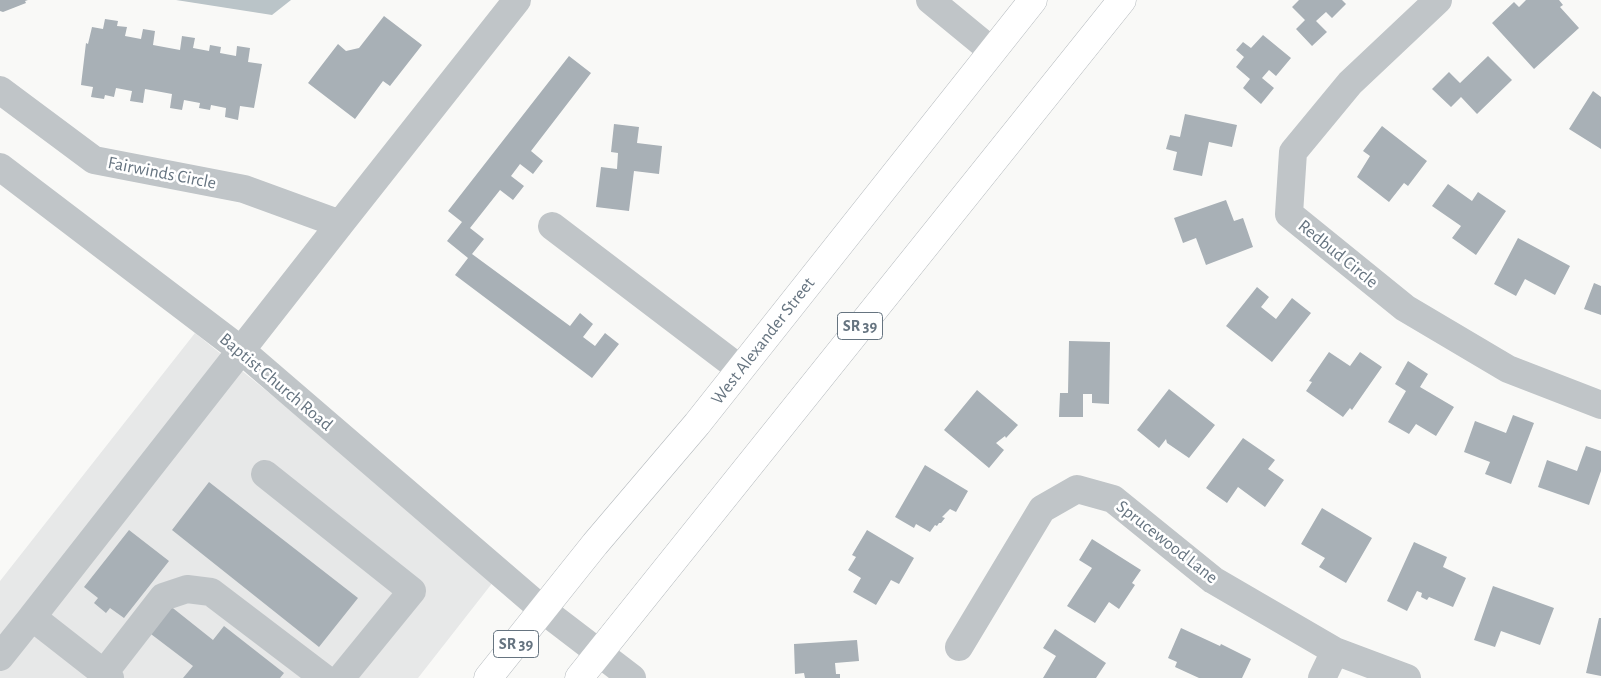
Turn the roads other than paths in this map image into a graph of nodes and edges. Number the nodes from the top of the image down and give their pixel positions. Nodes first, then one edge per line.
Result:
1 (517, 0) edge
2 (930, 0) edge
3 (1033, 0) edge
4 (1122, 0) edge
5 (1438, 0) edge
6 (992, 51) junction
7 (0, 90) edge
8 (0, 167) edge
9 (340, 224) junction
10 (552, 226) dead end
11 (242, 351) junction
12 (740, 369) junction
13 (1601, 405) edge
14 (265, 474) dead end
15 (543, 610) junction
16 (32, 617) junction
17 (959, 646) dead end
18 (1335, 651) junction
19 (599, 653) junction
20 (0, 657) edge
21 (0, 673) edge
22 (107, 676) edge
23 (7, 678) edge
24 (324, 678) edge
25 (341, 678) edge
26 (488, 678) edge
27 (579, 678) edge
28 (632, 678) edge
29 (1322, 678) edge
30 (1407, 678) edge

1 - 9 street
2 - 6 street
3 - 6 main road, West Alexander Street / SR 39
4 - 19 main road, SR 39
5 - 13 street, Redbud Circle
6 - 12 main road, West Alexander Street / SR 39
7 - 9 street, Fairwinds Circle
8 - 11 street, Baptist Church Road
9 - 11 street
10 - 12 street
11 - 15 street, Baptist Church Road
11 - 16 street
12 - 15 main road, West Alexander Street / SR 39
14 - 25 street
15 - 19 street, Baptist Church Road
15 - 26 main road, West Alexander Street / SR 39
16 - 20 street
16 - 22 street
17 - 18 street, Sprucewood Lane
18 - 29 street
18 - 30 street, Sprucewood Lane
19 - 27 main road, SR 39
19 - 28 street, Baptist Church Road
21 - 23 street
22 - 24 street

